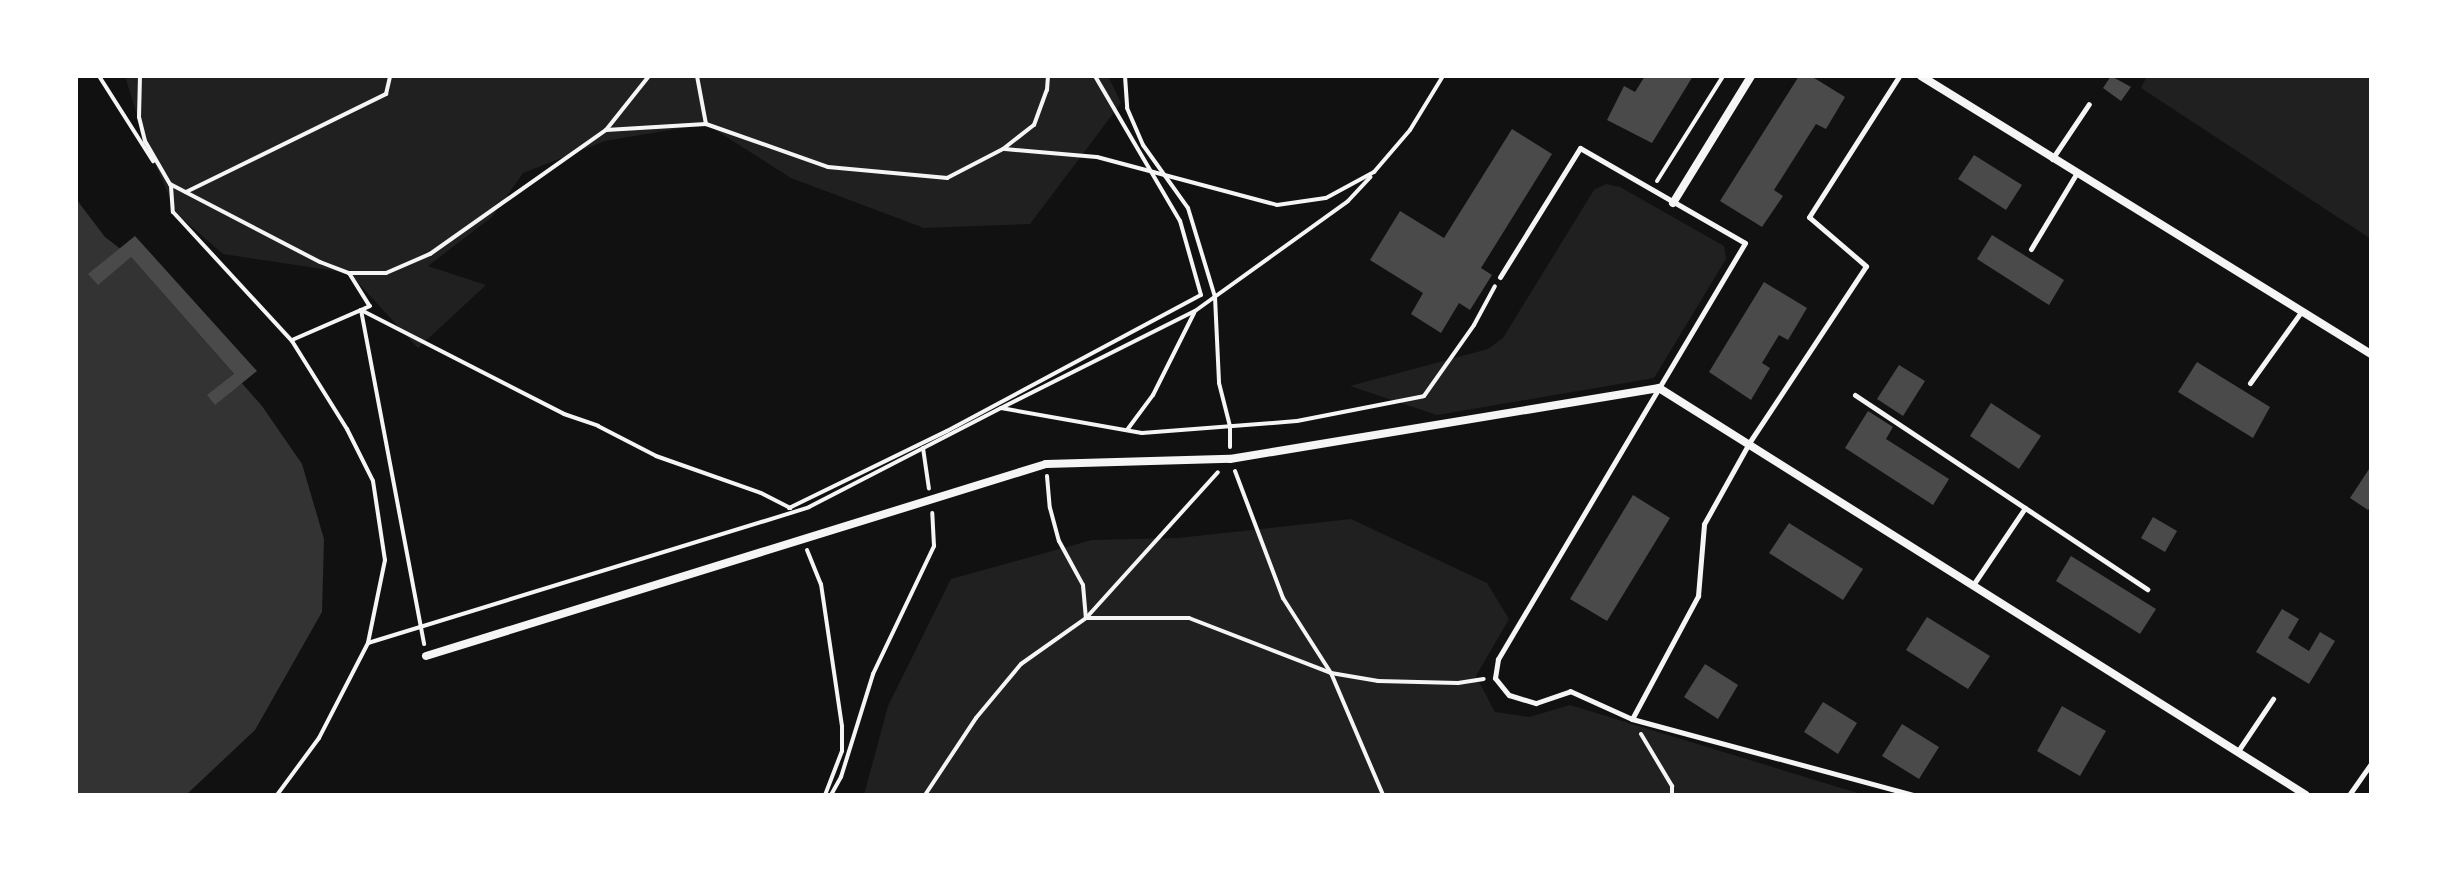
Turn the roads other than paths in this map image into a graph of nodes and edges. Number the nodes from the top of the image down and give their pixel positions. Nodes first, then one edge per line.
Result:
1 (1751, 76) edge
2 (1899, 76) edge
3 (1921, 76) edge
4 (2089, 104) dead end
5 (2052, 159) junction
6 (2076, 174) junction
7 (1673, 203) junction
8 (2031, 249) dead end
9 (1500, 277) dead end
10 (2301, 312) junction
11 (2371, 354) edge
12 (2250, 383) dead end
13 (1659, 388) junction
14 (1855, 395) dead end
15 (1749, 443) junction
16 (2025, 508) junction
17 (1973, 585) junction
18 (2147, 589) dead end
19 (426, 656) road end
20 (2273, 699) dead end
21 (1632, 719) junction
22 (2237, 752) junction
23 (2371, 764) edge
24 (1913, 795) edge
25 (2306, 795) edge
26 (2349, 795) edge

1 - 7 street
2 - 15 lane
3 - 5 street
4 - 5 lane
5 - 6 street
6 - 8 lane
6 - 10 street
7 - 9 lane
7 - 13 lane
10 - 11 street
10 - 12 lane
13 - 15 street
13 - 19 street
13 - 21 lane
14 - 16 lane
15 - 17 street
15 - 21 lane
16 - 17 lane
16 - 18 lane
17 - 22 street
20 - 22 lane
21 - 24 lane
22 - 25 street
23 - 26 lane

